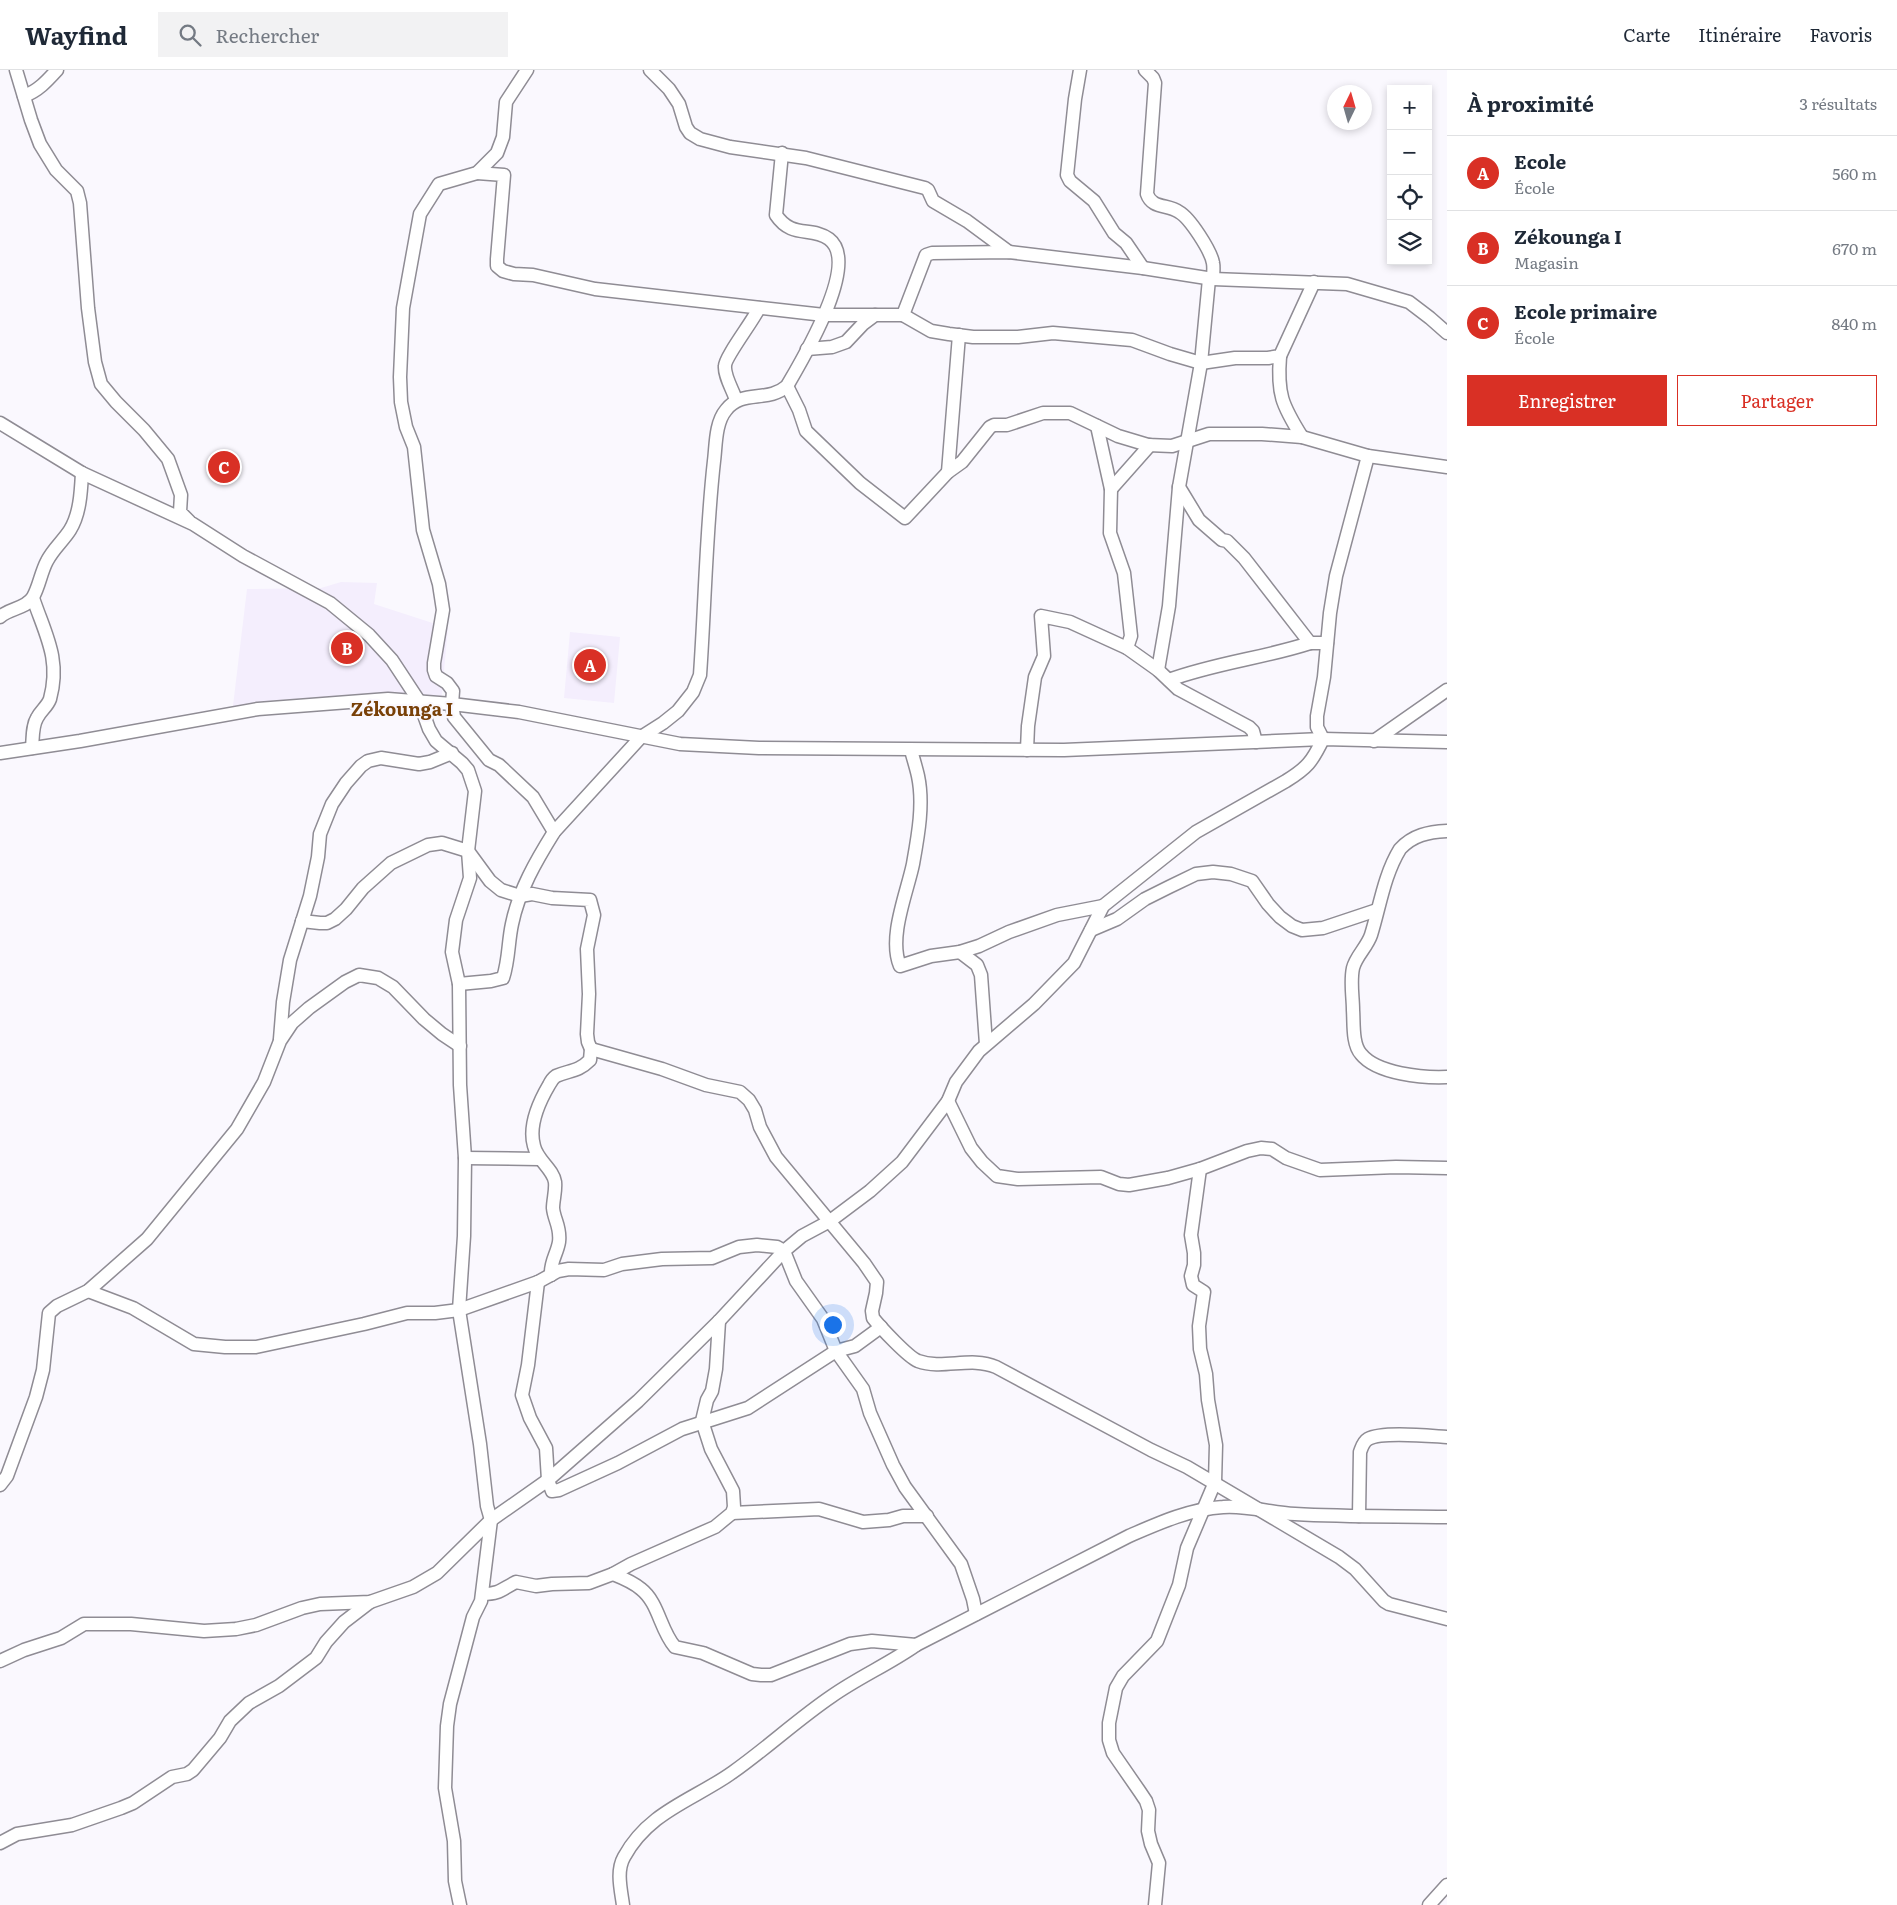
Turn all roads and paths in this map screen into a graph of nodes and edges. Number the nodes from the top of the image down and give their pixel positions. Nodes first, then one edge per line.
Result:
1 (16, 70) edge
2 (57, 70) edge
3 (526, 70) edge
4 (650, 70) edge
5 (1080, 70) edge
6 (1145, 70) edge
7 (24, 96) junction
8 (782, 154) junction
9 (477, 173) junction
10 (1009, 252) junction
11 (1143, 268) junction
12 (1211, 279) junction
13 (1314, 282) junction
14 (759, 308) junction
15 (824, 315) junction
16 (875, 315) junction
17 (903, 315) junction
18 (1447, 333) edge
19 (959, 336) junction
20 (808, 349) junction
21 (1280, 356) junction
22 (1201, 363) junction
23 (788, 386) junction
24 (736, 400) junction
25 (0, 423) edge
26 (1097, 426) junction
27 (1302, 437) junction
28 (1188, 440) junction
29 (1150, 445) junction
30 (1368, 456) junction
31 (1447, 467) edge
32 (948, 472) junction
33 (82, 473) junction
34 (1179, 487) junction
35 (1111, 488) junction
36 (193, 524) junction
37 (33, 598) junction
38 (3, 611) edge
39 (1310, 643) junction
40 (1328, 643) junction
41 (1127, 648) junction
42 (1158, 670) junction
43 (1169, 680) junction
44 (1447, 690) edge
45 (418, 701) junction
46 (452, 704) junction
47 (641, 737) junction
48 (1322, 739) junction
49 (1374, 741) junction
50 (1256, 742) junction
51 (1447, 742) edge
52 (32, 748) junction
53 (911, 750) junction
54 (1027, 750) junction
55 (0, 753) edge
56 (452, 753) junction
57 (489, 760) junction
58 (468, 770) junction
59 (1447, 831) edge
60 (554, 832) junction
61 (468, 851) junction
62 (520, 896) junction
63 (1103, 906) junction
64 (1376, 910) junction
65 (302, 921) junction
66 (1091, 930) junction
67 (960, 952) junction
68 (459, 984) junction
69 (280, 1041) junction
70 (986, 1044) junction
71 (460, 1046) junction
72 (591, 1048) junction
73 (1447, 1077) edge
74 (948, 1101) junction
75 (465, 1158) junction
76 (539, 1159) junction
77 (1447, 1168) edge
78 (1200, 1169) junction
79 (830, 1221) junction
80 (784, 1251) junction
81 (551, 1275) junction
82 (538, 1282) junction
83 (88, 1291) junction
84 (459, 1310) junction
85 (719, 1321) junction
86 (881, 1327) junction
87 (836, 1352) junction
88 (702, 1421) junction
89 (1447, 1437) edge
90 (548, 1480) junction
91 (1215, 1482) junction
92 (0, 1485) edge
93 (1259, 1509) junction
94 (1204, 1510) junction
95 (732, 1512) junction
96 (927, 1516) junction
97 (1359, 1516) junction
98 (1447, 1517) edge
99 (491, 1520) junction
100 (613, 1574) junction
101 (483, 1594) junction
102 (370, 1602) junction
103 (976, 1614) junction
104 (1447, 1619) edge
105 (916, 1645) junction
106 (0, 1661) edge
107 (0, 1843) edge
108 (1447, 1884) edge
109 (460, 1905) edge
110 (623, 1905) edge
111 (1155, 1905) edge
112 (1429, 1905) edge

1 - 7 street
2 - 7 street
3 - 9 street
4 - 8 street
5 - 11 street
6 - 12 street
7 - 36 street
8 - 10 street
8 - 15 street
9 - 14 street
9 - 46 street
10 - 11 street
10 - 17 street
11 - 12 street
12 - 13 street
12 - 22 street
13 - 18 street
13 - 21 street
14 - 15 street
14 - 24 street
15 - 16 street
15 - 20 street
16 - 17 street
16 - 20 street
17 - 19 street
19 - 22 street
19 - 32 street
20 - 23 street
21 - 22 street
21 - 27 street
22 - 28 street
23 - 24 street
23 - 32 street
24 - 47 street
25 - 33 street
26 - 29 street
26 - 32 street
26 - 35 street
27 - 28 street
27 - 30 street
28 - 29 street
28 - 34 street
29 - 35 street
30 - 31 street
30 - 40 street
33 - 36 street
33 - 37 street
34 - 39 street
34 - 42 street
35 - 41 street
36 - 45 street
37 - 38 street
37 - 52 street
39 - 40 street
39 - 43 street
40 - 48 street
41 - 42 street
41 - 54 street
42 - 43 street
43 - 50 street
44 - 49 street
45 - 46 street
45 - 52 street
45 - 56 street
46 - 47 street
46 - 57 street
47 - 53 street
47 - 60 street
48 - 49 street
48 - 50 street
48 - 63 street
49 - 51 street
50 - 54 street
52 - 55 street
53 - 54 street
53 - 67 street
56 - 58 street
56 - 65 street
57 - 58 street
57 - 60 street
58 - 61 street
59 - 64 street
60 - 62 street
61 - 62 street
61 - 65 street
61 - 68 street
62 - 68 street
62 - 72 street
63 - 66 street
63 - 67 street
64 - 66 street
64 - 73 street
65 - 69 street
66 - 70 street
67 - 70 street
68 - 71 street
69 - 71 street
69 - 83 street
70 - 74 street
71 - 75 street
72 - 76 street
72 - 79 street
74 - 78 street
74 - 79 street
75 - 76 street
75 - 84 street
76 - 81 street
77 - 78 street
78 - 91 street
79 - 80 street
79 - 86 street
80 - 81 street
80 - 85 street
80 - 87 street
81 - 82 street
82 - 84 street
82 - 90 street
83 - 84 street
83 - 92 street
84 - 99 street
85 - 88 street
85 - 90 street
86 - 87 street
86 - 91 street
87 - 88 street
87 - 96 street
88 - 90 street
88 - 95 street
89 - 97 street
90 - 99 street
91 - 93 street
91 - 94 street
93 - 94 street
93 - 97 street
93 - 104 street
94 - 103 street
94 - 111 street
95 - 96 street
95 - 100 street
96 - 103 street
97 - 98 street
99 - 101 street
99 - 102 street
100 - 101 street
100 - 105 street
101 - 109 street
102 - 106 street
102 - 107 street
103 - 105 street
105 - 110 street
108 - 112 street

